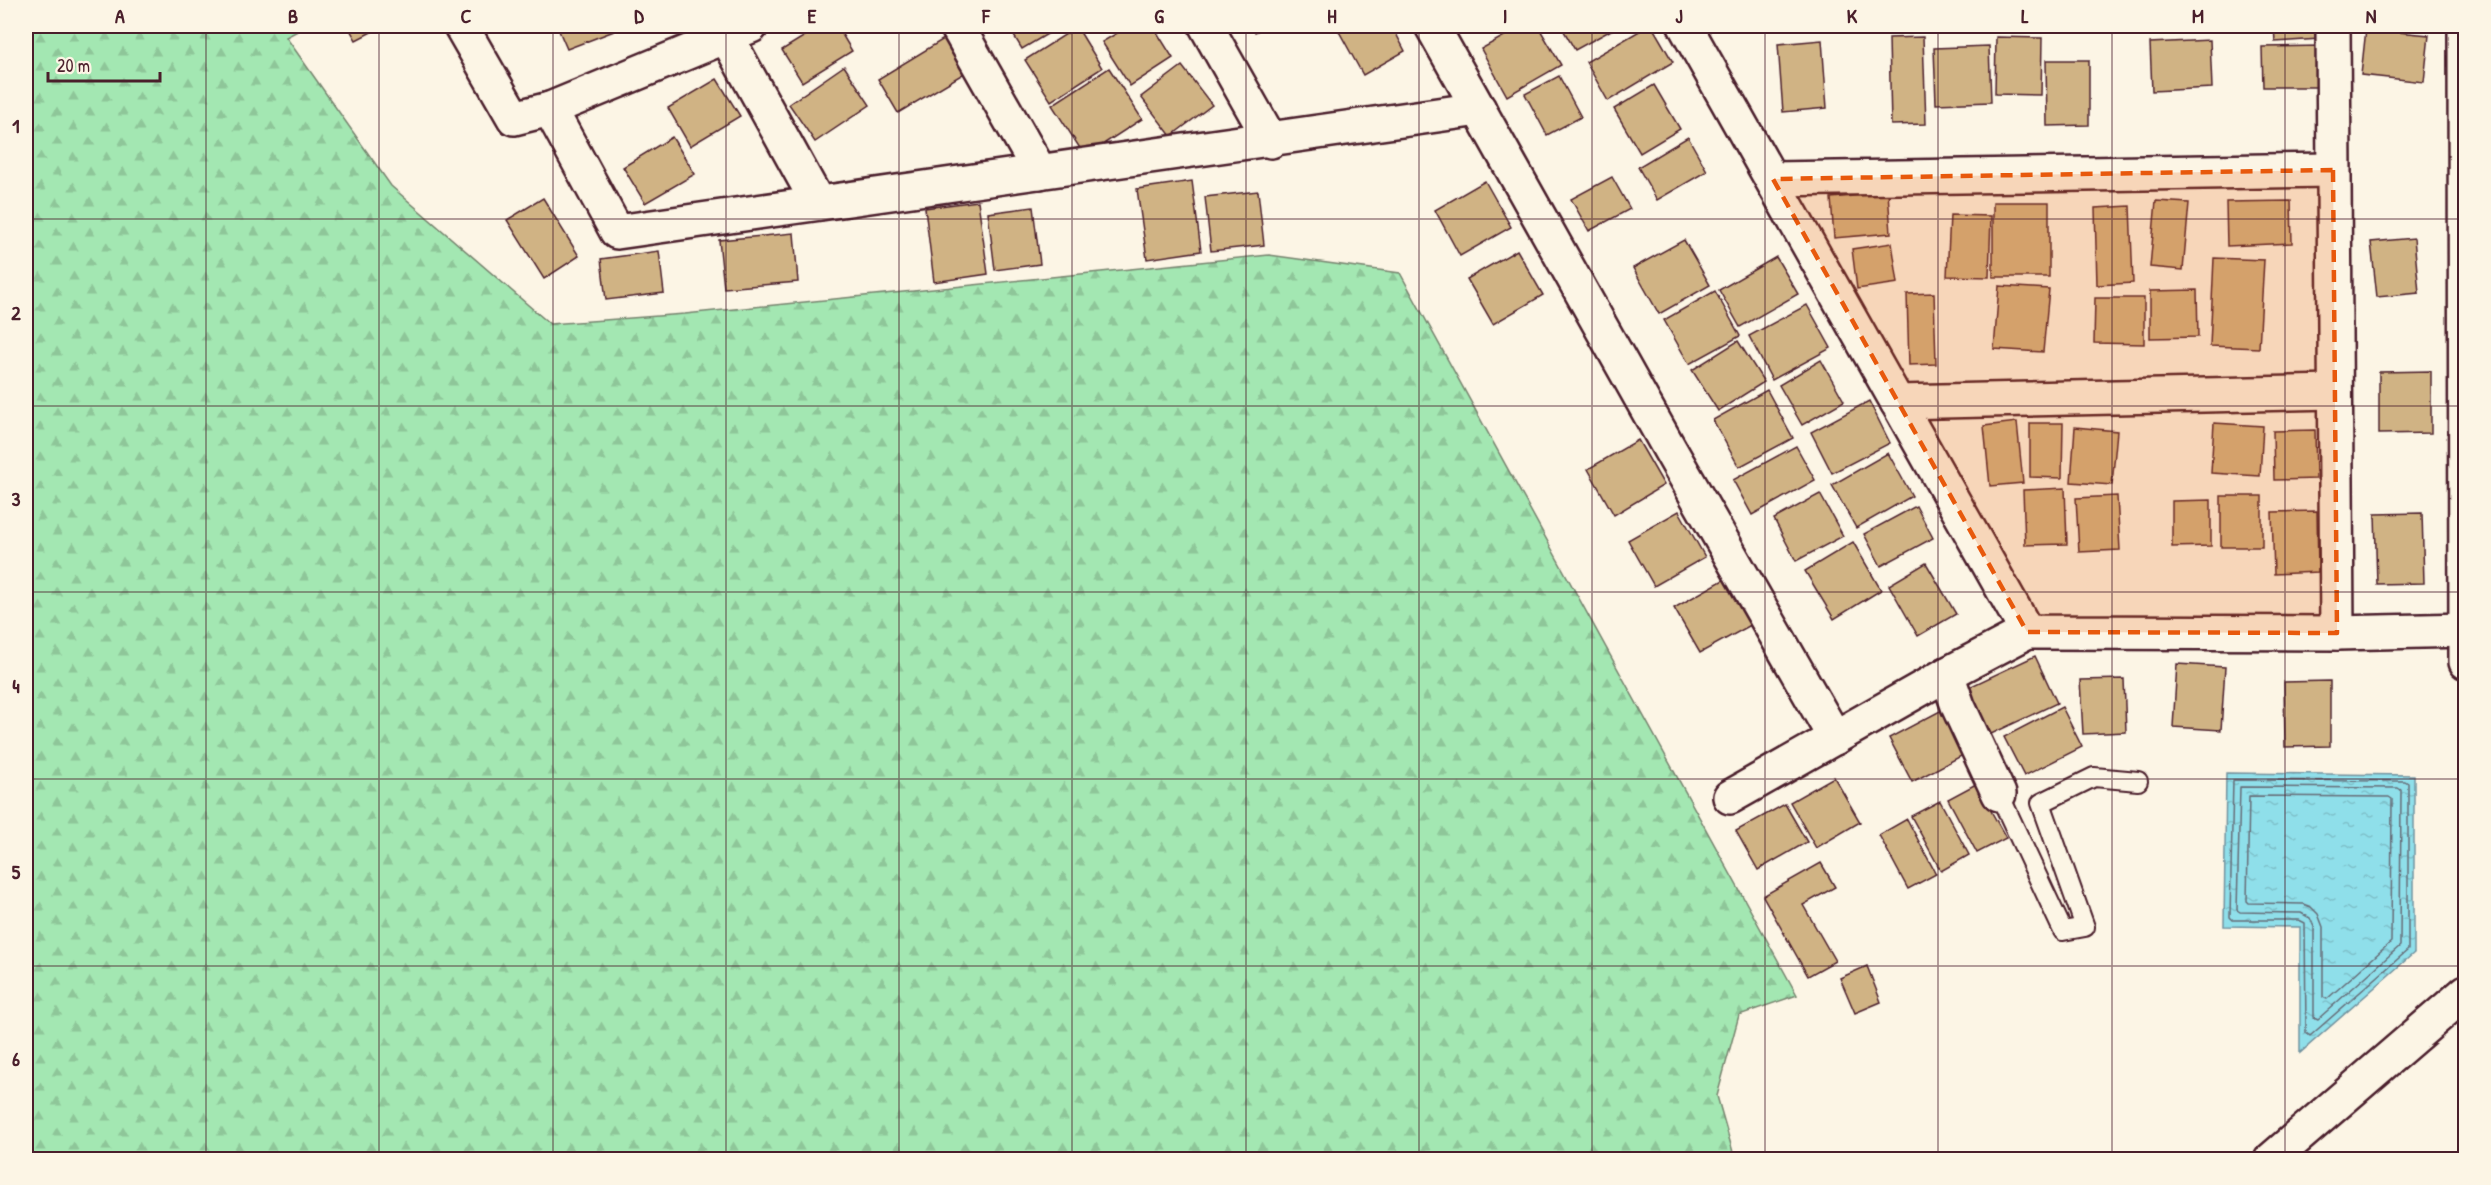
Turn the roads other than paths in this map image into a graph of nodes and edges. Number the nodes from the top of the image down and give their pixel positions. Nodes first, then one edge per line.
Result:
1 (461, 26) edge
2 (957, 26) edge
3 (1206, 26) edge
4 (1432, 26) edge
5 (1685, 26) edge
6 (2333, 26) edge
7 (2465, 26) edge
8 (738, 31) edge
9 (550, 109) junction
10 (1479, 109) junction
11 (1271, 141) junction
12 (2333, 170) junction
13 (1040, 172) junction
14 (1773, 179) junction
15 (818, 203) junction
16 (2335, 392) junction
17 (1897, 402) junction
18 (2465, 630) edge
19 (2027, 632) junction
20 (2337, 633) junction
21 (2466, 662) edge
22 (1947, 674) junction
23 (1835, 738) junction
24 (2138, 781) dead end
25 (1999, 794) joint
26 (1730, 797) dead end
27 (2466, 992) edge
28 (2271, 1160) edge

1 - 9 street
2 - 13 street
3 - 11 street
4 - 10 street
5 - 14 street
6 - 12 street
7 - 18 street
8 - 9 street
8 - 15 street
9 - 15 street
10 - 11 street
10 - 23 street
11 - 13 street
12 - 14 street
12 - 16 street
13 - 15 street
14 - 17 street
16 - 17 street
16 - 20 street
17 - 19 street
18 - 20 street
18 - 21 street
19 - 20 street
19 - 22 street
22 - 23 street
22 - 25 street
23 - 26 street
24 - 25 lane
27 - 28 street

